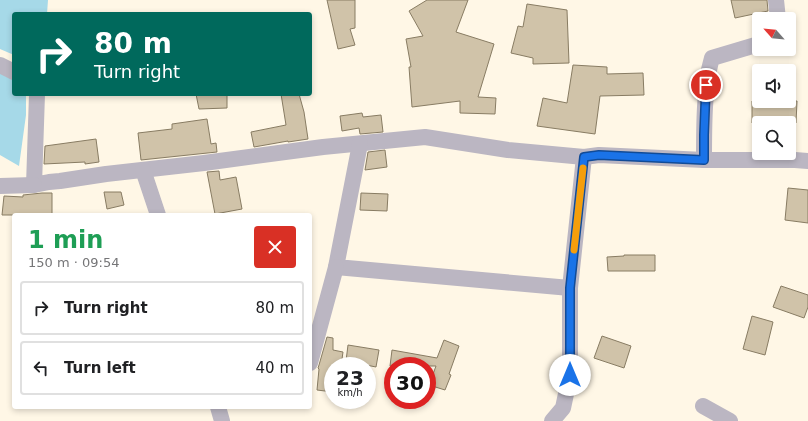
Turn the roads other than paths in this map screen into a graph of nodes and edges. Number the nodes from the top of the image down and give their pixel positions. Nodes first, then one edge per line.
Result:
1 (776, 0) edge
2 (777, 12) edge
3 (752, 46) edge
4 (0, 65) edge
5 (12, 71) edge
6 (37, 96) edge
7 (360, 144) junction
8 (584, 157) junction
9 (704, 160) junction
10 (808, 161) edge
11 (143, 170) junction
12 (34, 185) junction
13 (0, 186) edge
14 (157, 213) edge
15 (336, 267) junction
16 (570, 288) junction
17 (312, 356) edge
18 (703, 406) dead end
19 (219, 409) edge
20 (222, 421) edge
21 (552, 421) edge
22 (730, 421) edge

1 - 2 street
3 - 9 street
4 - 5 street
6 - 12 street
7 - 8 street
7 - 11 street
7 - 15 street
8 - 9 street
8 - 16 street
9 - 10 street
11 - 12 street
11 - 14 street
12 - 13 street
15 - 16 street
15 - 17 street
16 - 21 street
18 - 22 street
19 - 20 street

